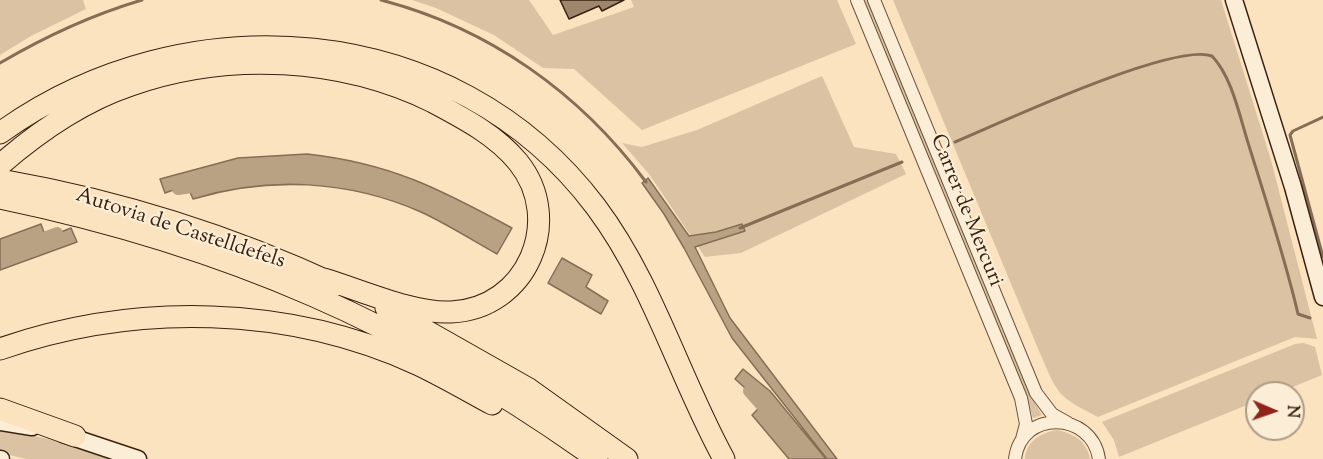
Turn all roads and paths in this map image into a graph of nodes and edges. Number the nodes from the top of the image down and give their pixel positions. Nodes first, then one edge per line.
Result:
1 (857, 0) edge
2 (874, 0) edge
3 (1234, 0) edge
4 (0, 133) edge
5 (2, 182) edge
6 (324, 279) junction
7 (1323, 297) edge
8 (0, 349) edge
9 (0, 409) edge
10 (0, 422) edge
11 (1068, 423) junction
12 (75, 436) junction
13 (1022, 439) junction
14 (1014, 458) edge
15 (138, 459) edge
16 (578, 459) edge
17 (597, 459) edge
18 (627, 459) edge
19 (724, 459) edge
20 (1099, 459) edge

1 - 13 street, Carrer de Mercuri
2 - 11 street, Carrer de Mercuri
3 - 7 main road
4 - 19 highway
5 - 6 highway, Autovia de Castelldefels
5 - 6 highway
5 - 17 highway, Autovia de Castelldefels
6 - 18 highway, Autovia de Castelldefels
8 - 16 highway
9 - 12 highway
10 - 12 main road
11 - 13 street
11 - 20 street, Carrer de Mercuri
12 - 15 main road
13 - 14 street

